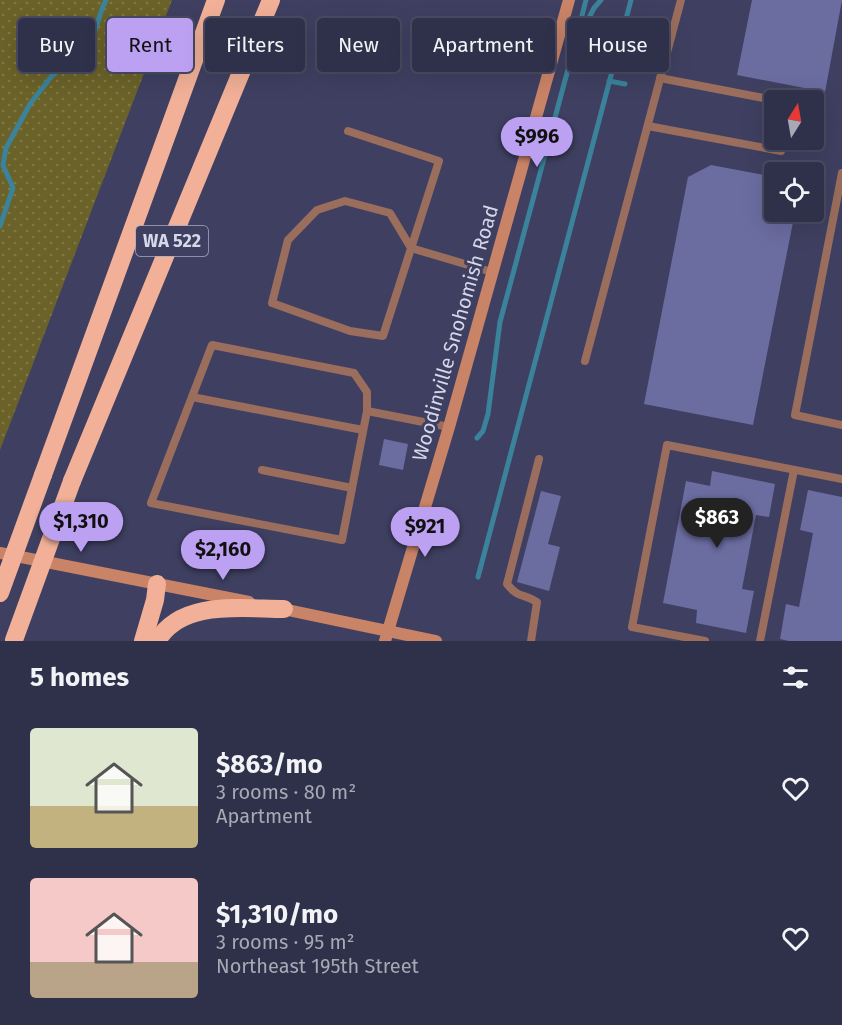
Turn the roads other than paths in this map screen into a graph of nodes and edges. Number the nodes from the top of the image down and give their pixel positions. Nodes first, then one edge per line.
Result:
1 (216, 0) edge
2 (271, 0) edge
3 (569, 0) edge
4 (681, 0) edge
5 (555, 50) edge
6 (549, 72) edge
7 (660, 78) junction
8 (764, 98) edge
9 (648, 126) junction
10 (348, 131) dead end
11 (764, 148) edge
12 (842, 174) edge
13 (411, 248) junction
14 (492, 272) junction
15 (585, 362) dead end
16 (192, 397) junction
17 (367, 411) junction
18 (842, 425) edge
19 (448, 427) junction
20 (363, 430) junction
21 (539, 459) dead end
22 (262, 470) dead end
23 (794, 470) junction
24 (842, 479) edge
25 (352, 488) junction
26 (0, 553) edge
27 (157, 584) junction
28 (0, 592) edge
29 (284, 609) junction
30 (387, 636) edge
31 (13, 640) edge
32 (144, 641) edge
33 (157, 641) edge
34 (436, 641) edge
35 (531, 641) edge
36 (705, 641) edge
37 (760, 641) edge

1 - 28 highway, WA 522, bridge
2 - 31 highway, WA 522, bridge
3 - 5 main road, Woodinville Snohomish Road
4 - 7 lane
6 - 14 main road, Woodinville Snohomish Road
7 - 8 lane
7 - 9 lane
9 - 11 lane
9 - 15 lane
10 - 13 lane
12 - 18 lane
13 - 13 lane
13 - 14 lane
14 - 19 main road, Woodinville Snohomish Road
16 - 17 lane
16 - 20 lane
16 - 25 lane
17 - 19 lane
17 - 20 lane
19 - 30 main road, Woodinville Snohomish Road
20 - 25 lane
21 - 35 lane
22 - 25 lane
23 - 24 lane
23 - 36 lane
23 - 37 lane
26 - 27 main road
27 - 29 main road
27 - 32 highway
29 - 30 main road
29 - 33 highway
30 - 34 main road

